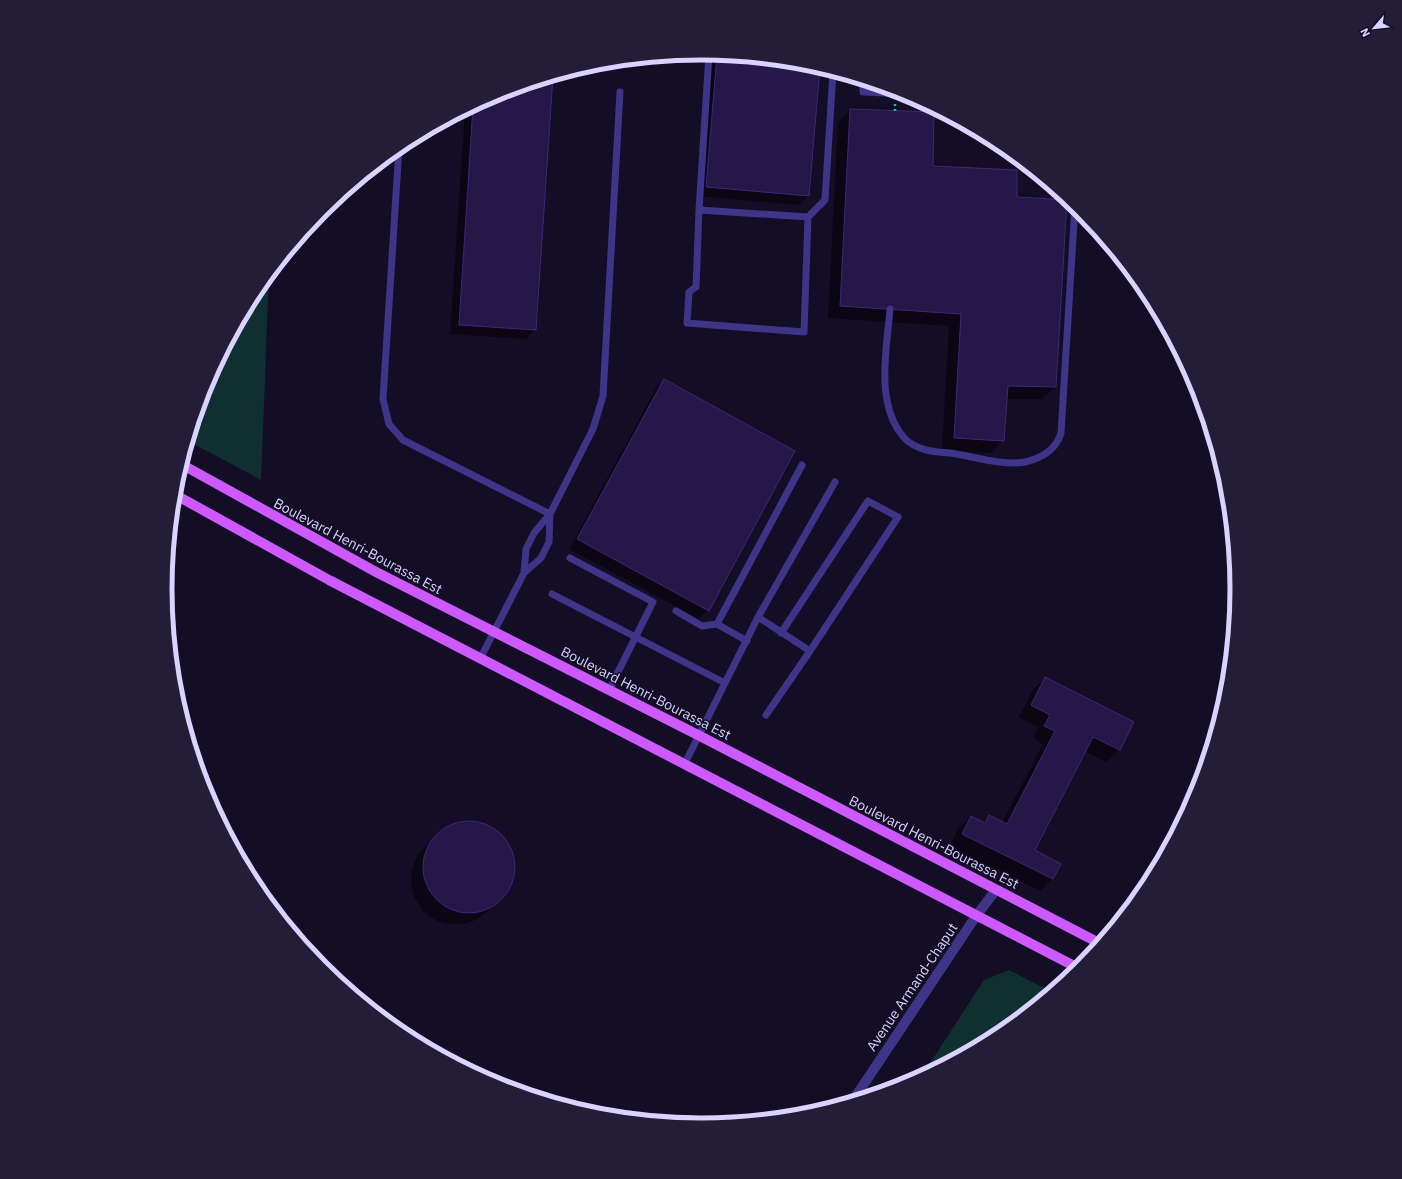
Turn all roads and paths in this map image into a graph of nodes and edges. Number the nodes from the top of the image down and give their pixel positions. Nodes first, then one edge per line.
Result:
1 (709, 60) edge
2 (833, 77) edge
3 (863, 86) edge
4 (620, 92) dead end
5 (885, 93) edge
6 (895, 100) dead end
7 (895, 111) dead end
8 (398, 155) edge
9 (699, 210) junction
10 (1074, 214) edge
11 (808, 217) junction
12 (890, 309) dead end
13 (802, 465) dead end
14 (186, 467) edge
15 (834, 482) dead end
16 (180, 497) edge
17 (550, 514) junction
18 (570, 558) dead end
19 (524, 573) junction
20 (552, 594) dead end
21 (676, 611) dead end
22 (758, 617) junction
23 (717, 624) junction
24 (494, 632) junction
25 (781, 633) junction
26 (635, 637) junction
27 (747, 641) junction
28 (810, 651) junction
29 (480, 659) junction
30 (725, 683) junction
31 (609, 690) junction
32 (766, 715) dead end
33 (698, 735) junction
34 (684, 765) junction
35 (996, 890) junction
36 (976, 916) junction
37 (1096, 942) edge
38 (1073, 966) edge
39 (856, 1095) edge

1 - 9 lane
2 - 11 lane
3 - 5 lane
4 - 17 lane
6 - 7 path
8 - 17 lane
9 - 11 lane
9 - 11 lane
10 - 12 lane
13 - 23 lane
14 - 24 main road, Boulevard Henri-Bourassa Est
15 - 22 lane
16 - 29 main road
17 - 19 lane
17 - 19 lane
18 - 26 lane
19 - 24 lane
20 - 26 lane
21 - 23 lane
22 - 25 lane
22 - 27 lane
23 - 27 lane
24 - 29 lane
24 - 31 main road, Boulevard Henri-Bourassa Est
25 - 28 lane
25 - 28 lane
26 - 30 lane
26 - 31 lane
27 - 30 lane
28 - 32 lane
29 - 34 main road
30 - 33 lane
31 - 33 main road, Boulevard Henri-Bourassa Est
33 - 34 lane
33 - 35 main road, Boulevard Henri-Bourassa Est
34 - 36 main road
35 - 36 street, Avenue Armand-Chaput
35 - 37 main road, Boulevard Henri-Bourassa Est
36 - 38 main road
36 - 39 street, Avenue Armand-Chaput

